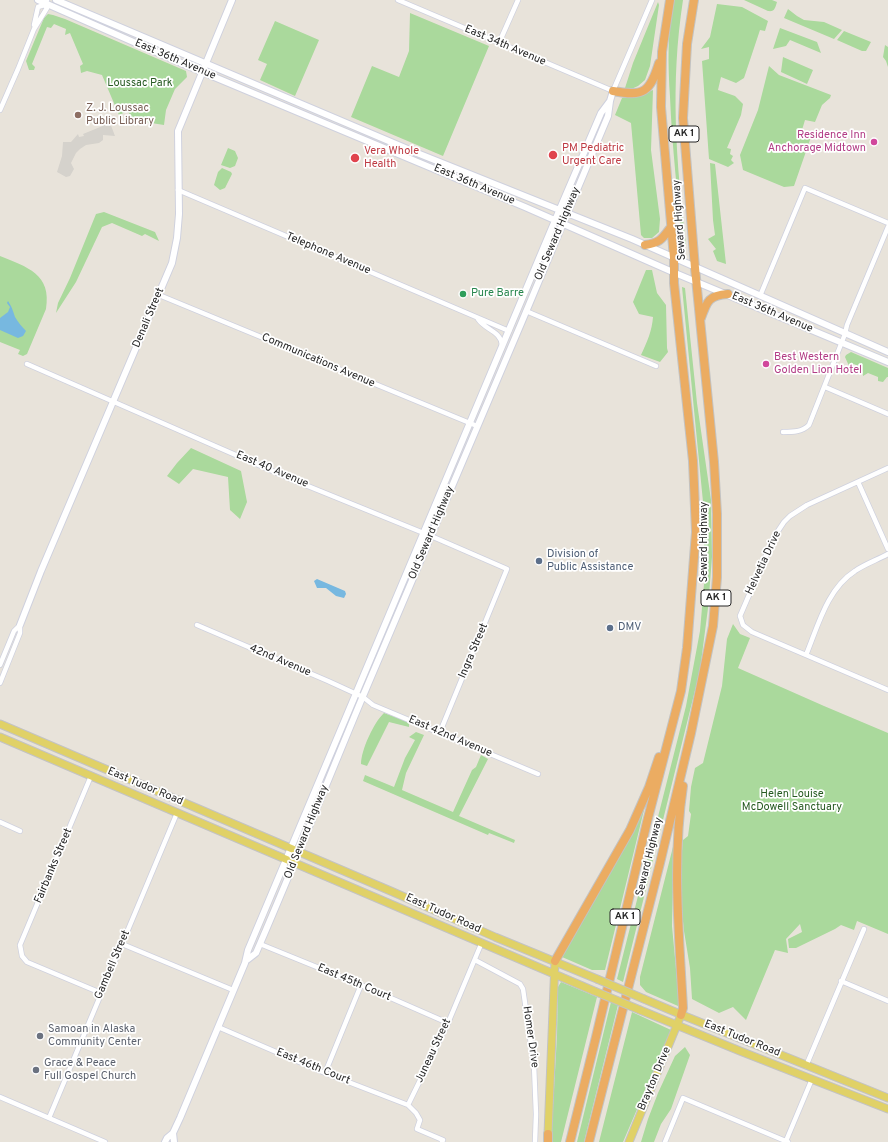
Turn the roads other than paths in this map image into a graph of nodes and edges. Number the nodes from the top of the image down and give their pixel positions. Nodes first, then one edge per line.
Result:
1 (38, 0) edge
2 (56, 0) edge
3 (232, 0) edge
4 (398, 0) edge
5 (518, 0) edge
6 (652, 0) edge
7 (670, 0) edge
8 (694, 0) edge
9 (45, 3) edge
10 (498, 43) junction
11 (662, 52) junction
12 (204, 63) junction
13 (201, 71) junction
14 (613, 91) junction
15 (610, 101) junction
16 (0, 110) edge
17 (385, 148) junction
18 (435, 160) junction
19 (178, 190) junction
20 (559, 211) junction
21 (567, 214) junction
22 (555, 220) junction
23 (888, 222) edge
24 (563, 223) junction
25 (671, 227) junction
26 (888, 227) edge
27 (645, 246) junction
28 (674, 258) junction
29 (695, 268) junction
30 (675, 273) junction
31 (696, 281) junction
32 (728, 294) junction
33 (159, 295) junction
34 (760, 296) junction
35 (526, 311) junction
36 (477, 318) junction
37 (700, 320) junction
38 (509, 331) junction
39 (845, 334) junction
40 (842, 342) junction
41 (503, 347) junction
42 (888, 352) edge
43 (888, 362) edge
44 (28, 364) dead end
45 (656, 366) dead end
46 (501, 369) junction
47 (825, 387) junction
48 (113, 402) junction
49 (888, 414) edge
50 (470, 424) junction
51 (477, 426) junction
52 (783, 432) dead end
53 (888, 468) edge
54 (858, 482) junction
55 (424, 533) junction
56 (431, 536) junction
57 (888, 550) edge
58 (888, 554) edge
59 (508, 569) joint
60 (20, 625) junction
61 (197, 625) dead end
62 (806, 655) junction
63 (0, 665) edge
64 (0, 683) edge
65 (888, 690) edge
66 (681, 691) junction
67 (355, 694) junction
68 (363, 697) junction
69 (0, 724) edge
70 (440, 732) junction
71 (691, 733) junction
72 (0, 737) edge
73 (538, 774) dead end
74 (91, 776) junction
75 (177, 813) junction
76 (0, 822) edge
77 (20, 830) dead end
78 (290, 848) junction
79 (299, 852) junction
80 (286, 858) junction
81 (295, 862) junction
82 (864, 929) dead end
83 (482, 942) junction
84 (122, 944) junction
85 (260, 944) junction
86 (247, 960) junction
87 (475, 960) junction
88 (554, 961) junction
89 (554, 974) junction
90 (841, 981) junction
91 (361, 986) junction
92 (233, 990) junction
93 (101, 993) junction
94 (888, 1001) edge
95 (682, 1015) junction
96 (448, 1024) junction
97 (677, 1026) junction
98 (218, 1027) junction
99 (806, 1066) junction
100 (325, 1073) junction
101 (812, 1079) junction
102 (0, 1097) edge
103 (888, 1098) edge
104 (408, 1105) junction
105 (888, 1109) edge
106 (49, 1118) junction
107 (173, 1133) junction
108 (548, 1139) edge
109 (444, 1141) edge
110 (105, 1142) edge
111 (165, 1142) edge
112 (174, 1142) edge
113 (535, 1142) edge
114 (570, 1142) edge
115 (589, 1142) edge
116 (629, 1142) edge
117 (665, 1142) edge
118 (787, 1142) edge

1 - 9 main road, East 36th Avenue
2 - 12 main road, East 36th Avenue
3 - 12 main road, Denali Street
4 - 10 street, East 34th Avenue
5 - 10 street
6 - 14 street, Old Seward Highway
7 - 11 highway, Seward Highway / AK 1
8 - 29 highway, Seward Highway / AK 1
9 - 13 main road, East 36th Avenue
9 - 16 street
10 - 14 street, East 34th Avenue
11 - 14 highway
11 - 25 highway, Seward Highway / AK 1
12 - 13 main road, Denali Street
12 - 18 main road, East 36th Avenue
13 - 17 main road, East 36th Avenue
13 - 19 main road, Denali Street
14 - 15 main road, Old Seward Highway
15 - 20 main road, Old Seward Highway
15 - 21 main road, Old Seward Highway
17 - 18 main road
17 - 22 main road, East 36th Avenue
18 - 20 main road, East 36th Avenue
19 - 33 main road, Denali Street
19 - 36 street, Telephone Avenue
20 - 21 main road, East 36th Avenue
20 - 22 main road, Old Seward Highway
21 - 24 main road, Old Seward Highway
21 - 27 main road, East 36th Avenue
22 - 24 main road, East 36th Avenue
22 - 38 main road, Old Seward Highway
23 - 34 street
24 - 30 main road, East 36th Avenue
24 - 35 main road, Old Seward Highway
25 - 27 highway
25 - 28 highway, Seward Highway / AK 1
26 - 39 street
27 - 28 main road, East 36th Avenue
28 - 29 main road, East 36th Avenue
28 - 30 highway, Seward Highway / AK 1
29 - 31 highway, Seward Highway / AK 1
29 - 34 main road, East 36th Avenue
30 - 31 main road, East 36th Avenue
30 - 66 highway, Seward Highway / AK 1
31 - 32 main road, East 36th Avenue
31 - 37 highway, Seward Highway / AK 1
32 - 37 highway
32 - 40 main road, East 36th Avenue
33 - 48 main road, Denali Street
33 - 50 street, Communications Avenue
34 - 39 main road, East 36th Avenue
35 - 45 street
35 - 46 main road, Old Seward Highway
36 - 38 street, Telephone Avenue
36 - 41 street, Telephone Avenue
37 - 71 highway, Seward Highway / AK 1
38 - 41 main road, Old Seward Highway
38 - 46 main road
39 - 40 street
39 - 42 main road, East 36th Avenue
40 - 43 main road, East 36th Avenue
40 - 47 street
41 - 50 main road, Old Seward Highway
44 - 48 street, East 40 Avenue
46 - 51 main road, Old Seward Highway
47 - 49 street
47 - 52 street
48 - 55 street, East 40 Avenue
48 - 60 main road, Denali Street
50 - 51 street, Communications Avenue
50 - 55 main road, Old Seward Highway
51 - 56 main road, Old Seward Highway
53 - 54 street, Helvetia Drive
54 - 57 street
54 - 62 street, Helvetia Drive
55 - 56 street, East 40 Avenue
55 - 67 main road, Old Seward Highway
56 - 59 street, East 40 Avenue
56 - 68 main road, Old Seward Highway
58 - 62 street
59 - 70 street, Ingra Street
60 - 63 street, Denali Street
60 - 64 street, Denali Street
61 - 67 street, 42nd Avenue
62 - 65 street
66 - 88 highway
66 - 114 highway, Seward Highway / AK 1
67 - 68 street, 42nd Avenue
67 - 78 main road, Old Seward Highway
68 - 70 street, East 42nd Avenue
68 - 79 main road, Old Seward Highway
69 - 78 main road, East Tudor Road
70 - 73 street, East 42nd Avenue
71 - 95 highway
71 - 115 highway, Seward Highway / AK 1
72 - 74 main road, East Tudor Road
74 - 75 main road, East Tudor Road
74 - 93 street, Fairbanks Street
75 - 80 main road, East Tudor Road
75 - 84 street, Gambell Street
76 - 77 street
78 - 79 main road, East Tudor Road
78 - 80 main road, Old Seward Highway
79 - 81 main road, Old Seward Highway
79 - 88 main road, East Tudor Road
80 - 81 main road, East Tudor Road
80 - 86 main road, Old Seward Highway
81 - 83 main road, East Tudor Road
81 - 85 main road, Old Seward Highway
82 - 90 street
83 - 87 street, Juneau Street
83 - 89 main road, East Tudor Road
84 - 92 street
84 - 93 street, Gambell Street
85 - 86 main road, Old Seward Highway
85 - 91 street, East 45th Court
86 - 92 main road, Old Seward Highway
87 - 96 street, Juneau Street
87 - 113 street, Homer Drive
88 - 89 main road, Homer Drive
88 - 95 main road, East Tudor Road, bridge
89 - 97 main road, East Tudor Road, bridge
89 - 108 main road, Homer Drive
90 - 94 street
90 - 99 street
91 - 96 street, East 45th Court
91 - 100 street
92 - 98 main road, Old Seward Highway
93 - 106 street, Gambell Street
95 - 97 main road, Brayton Drive
95 - 99 main road, East Tudor Road
96 - 104 street, Juneau Street
97 - 101 main road, East Tudor Road
97 - 116 main road, Brayton Drive
98 - 100 street, East 46th Court
98 - 107 main road, Old Seward Highway
99 - 103 main road, East Tudor Road
100 - 104 street, East 46th Court
101 - 105 main road, East Tudor Road
101 - 118 street
102 - 106 street
104 - 109 street
106 - 110 street
107 - 111 main road, Old Seward Highway
107 - 112 main road, Old Seward Highway
117 - 118 street

